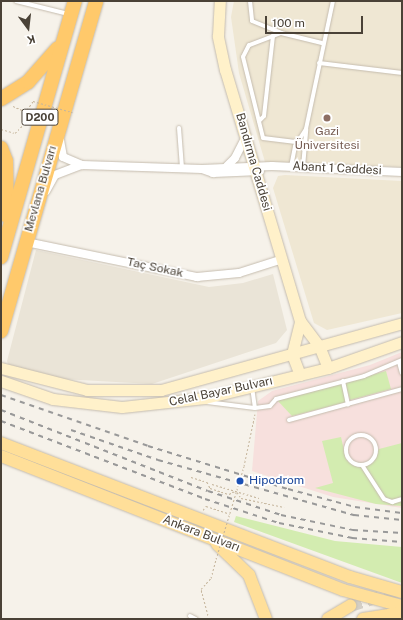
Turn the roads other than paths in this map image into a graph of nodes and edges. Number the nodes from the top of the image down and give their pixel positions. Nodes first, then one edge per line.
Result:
1 (16, 1) edge
2 (96, 1) edge
3 (220, 1) edge
4 (250, 1) edge
5 (333, 1) edge
6 (73, 8) edge
7 (281, 33) junction
8 (273, 36) junction
9 (62, 43) junction
10 (322, 43) junction
11 (319, 63) junction
12 (402, 73) edge
13 (3, 100) edge
14 (61, 121) junction
15 (259, 121) junction
16 (178, 128) dead end
17 (306, 129) junction
18 (246, 135) junction
19 (298, 142) junction
20 (1, 148) edge
21 (82, 165) junction
22 (227, 166) junction
23 (291, 167) junction
24 (303, 167) junction
25 (182, 169) junction
26 (202, 169) junction
27 (256, 169) junction
28 (402, 172) edge
29 (36, 207) junction
30 (8, 234) junction
31 (26, 242) junction
32 (1, 257) edge
33 (283, 259) junction
34 (300, 321) junction
35 (402, 323) edge
36 (1, 331) edge
37 (402, 342) edge
38 (319, 346) junction
39 (292, 354) junction
40 (400, 361) edge
41 (1, 368) edge
42 (328, 368) junction
43 (402, 373) edge
44 (300, 375) junction
45 (1, 381) edge
46 (343, 381) junction
47 (252, 386) junction
48 (402, 389) edge
49 (192, 400) junction
50 (348, 404) junction
51 (255, 408) junction
52 (289, 420) dead end
53 (1, 443) edge
54 (1, 456) edge
55 (362, 465) junction
56 (402, 500) edge
57 (205, 535) junction
58 (402, 592) edge
59 (350, 606) tunnel mouth
60 (402, 606) edge
61 (402, 613) edge
62 (190, 616) dead end
63 (196, 619) edge
64 (266, 619) edge
65 (328, 619) edge
66 (363, 619) edge

1 - 6 lane
2 - 14 highway, Mevlana Bulvarı / D200
3 - 18 main road, Bandırma Caddesi
4 - 7 lane
5 - 10 lane
6 - 9 highway, Mevlana Bulvarı / D200
7 - 8 lane
7 - 10 lane
8 - 15 lane
8 - 15 lane
9 - 13 highway
9 - 30 highway, Mevlana Bulvarı / D200
10 - 11 lane
11 - 12 lane
11 - 17 lane
14 - 21 street, Abant 1 Caddesi
14 - 29 highway, Mevlana Bulvarı / D200
15 - 19 lane
16 - 25 lane
17 - 19 lane
17 - 24 lane
18 - 22 street
18 - 27 main road, Bandırma Caddesi
19 - 23 lane
20 - 30 highway
21 - 25 street, Abant 1 Caddesi
21 - 29 street, Abant 1 Caddesi
22 - 26 street, Abant 1 Caddesi
22 - 27 street, Abant 1 Caddesi
23 - 24 street, Abant 1 Caddesi
23 - 27 street, Abant 1 Caddesi
24 - 28 street, Abant 1 Caddesi
25 - 26 street, Abant 1 Caddesi
26 - 27 street, Abant 1 Caddesi
27 - 33 main road, Bandırma Caddesi
29 - 31 highway, Mevlana Bulvarı / D200
30 - 32 highway, Mevlana Bulvarı / D200
31 - 33 street, Taç Sokak
31 - 36 highway, Mevlana Bulvarı / D200
33 - 34 main road, Bandırma Caddesi
34 - 38 main road, Bandırma Caddesi
34 - 39 main road, Bandırma Caddesi
35 - 38 main road, Celal Bayar Bulvarı
37 - 42 main road
38 - 39 main road, Celal Bayar Bulvarı
38 - 42 main road, Bandırma Caddesi
39 - 41 main road, Celal Bayar Bulvarı
39 - 44 main road
40 - 43 lane
40 - 46 lane
42 - 44 main road
44 - 47 main road, Celal Bayar Bulvarı
45 - 49 main road, Celal Bayar Bulvarı
46 - 50 lane
46 - 51 lane
47 - 49 main road, Celal Bayar Bulvarı
47 - 51 lane
48 - 50 lane
49 - 51 lane
50 - 52 lane
53 - 58 main road, Ankara Bulvarı
54 - 57 main road, Ankara Bulvarı
55 - 55 lane
55 - 56 lane
57 - 60 main road, Ankara Bulvarı
57 - 64 main road
59 - 65 main road
61 - 66 main road
62 - 63 lane

